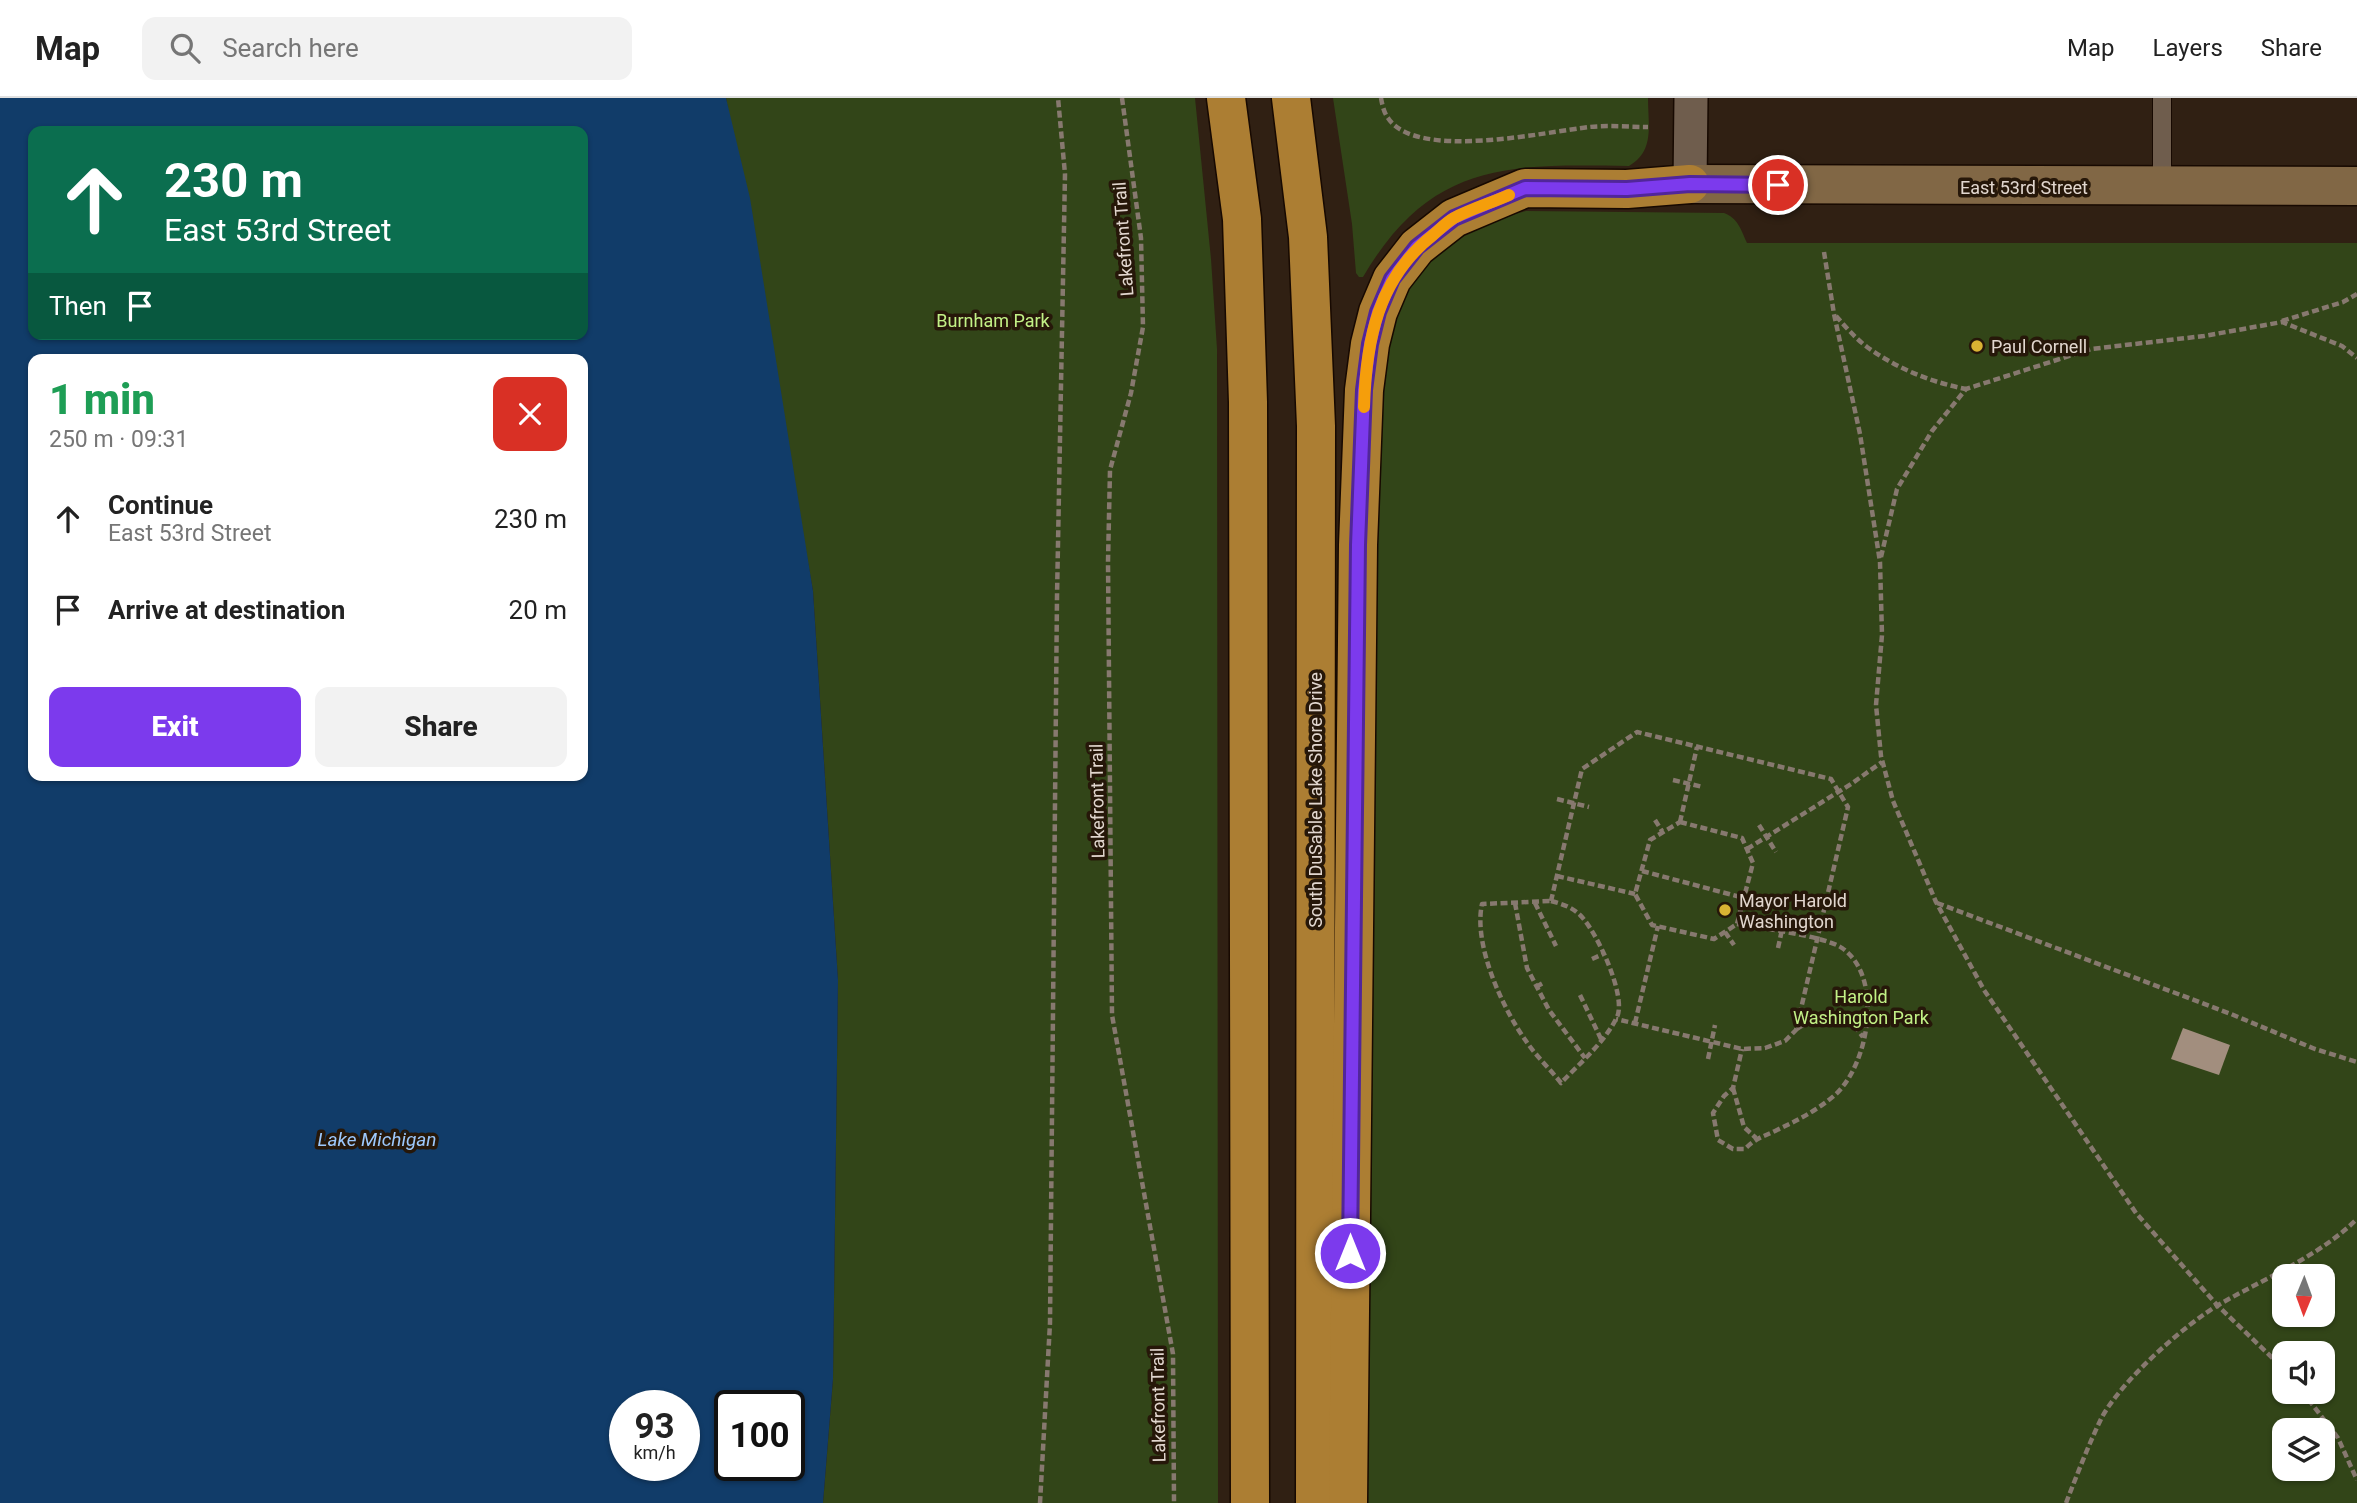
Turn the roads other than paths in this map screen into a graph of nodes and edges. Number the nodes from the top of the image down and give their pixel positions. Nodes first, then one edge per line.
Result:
1 (1226, 98) edge
2 (1291, 98) edge
3 (1690, 98) edge
4 (2162, 98) edge
5 (1690, 184) junction
6 (2357, 186) edge
7 (2162, 187) junction
8 (1250, 1503) edge
9 (1315, 1503) edge
10 (1348, 1503) edge

1 - 8 highway
2 - 9 highway, South DuSable Lake Shore Drive
3 - 5 street
4 - 7 lane
5 - 7 street, East 53rd Street
5 - 10 highway
6 - 7 street, East 53rd Street

